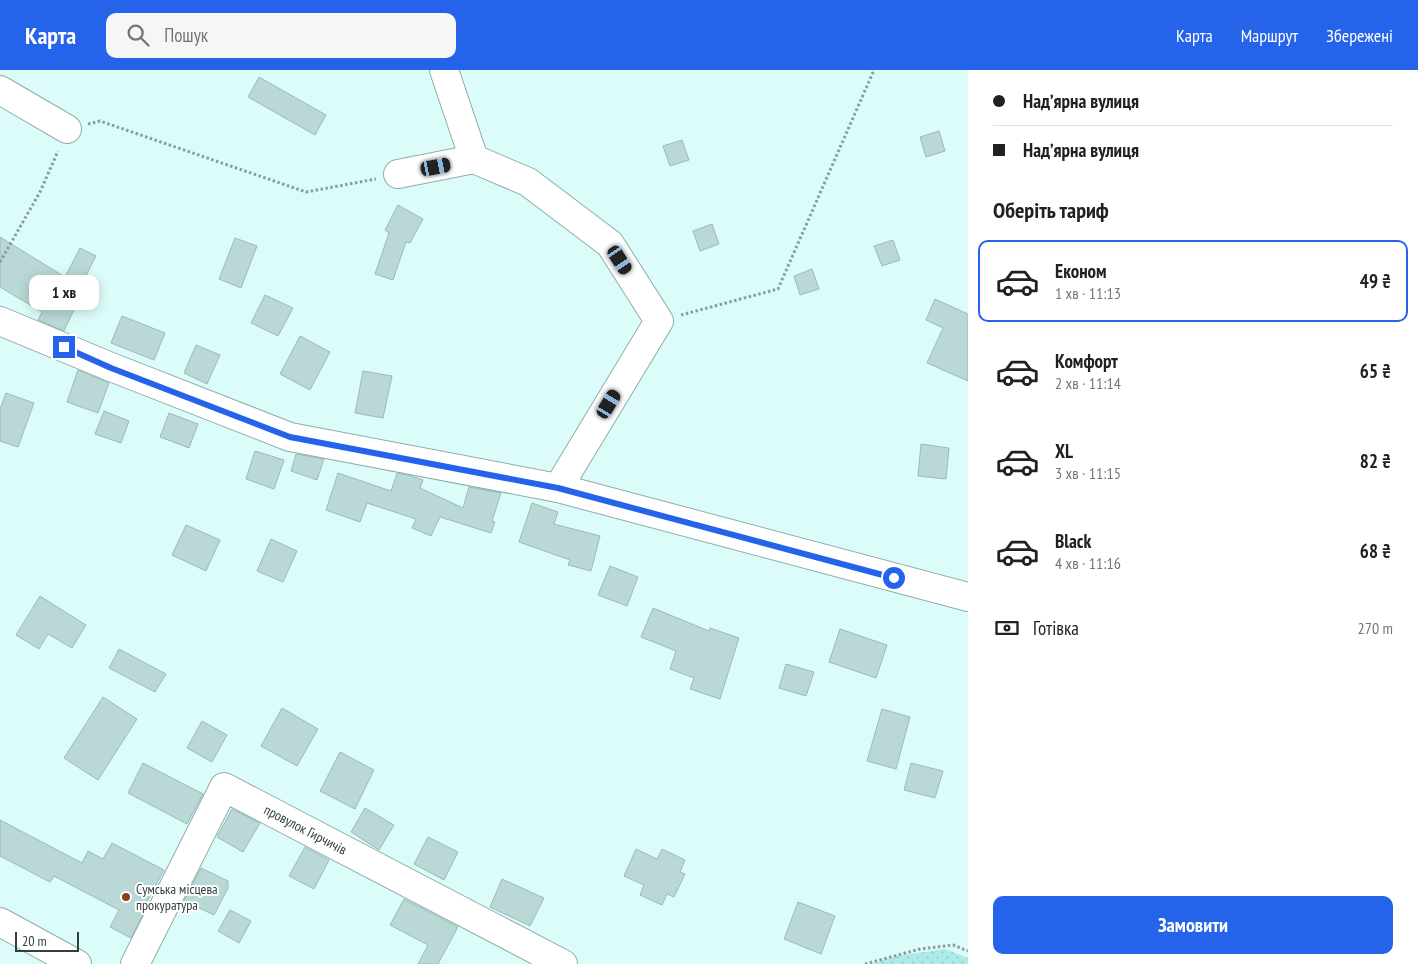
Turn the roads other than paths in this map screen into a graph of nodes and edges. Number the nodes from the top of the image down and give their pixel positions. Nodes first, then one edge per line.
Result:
1 (444, 70) edge
2 (0, 90) edge
3 (67, 129) road end
4 (474, 159) junction
5 (398, 174) road end
6 (0, 321) edge
7 (558, 488) junction
8 (968, 597) edge
9 (0, 922) edge
10 (78, 964) edge
11 (135, 964) edge
12 (563, 964) edge

1 - 4 street
2 - 3 street
4 - 5 street
4 - 7 street
6 - 7 street
7 - 8 street
9 - 10 street
11 - 12 street, провулок Гирчичів

